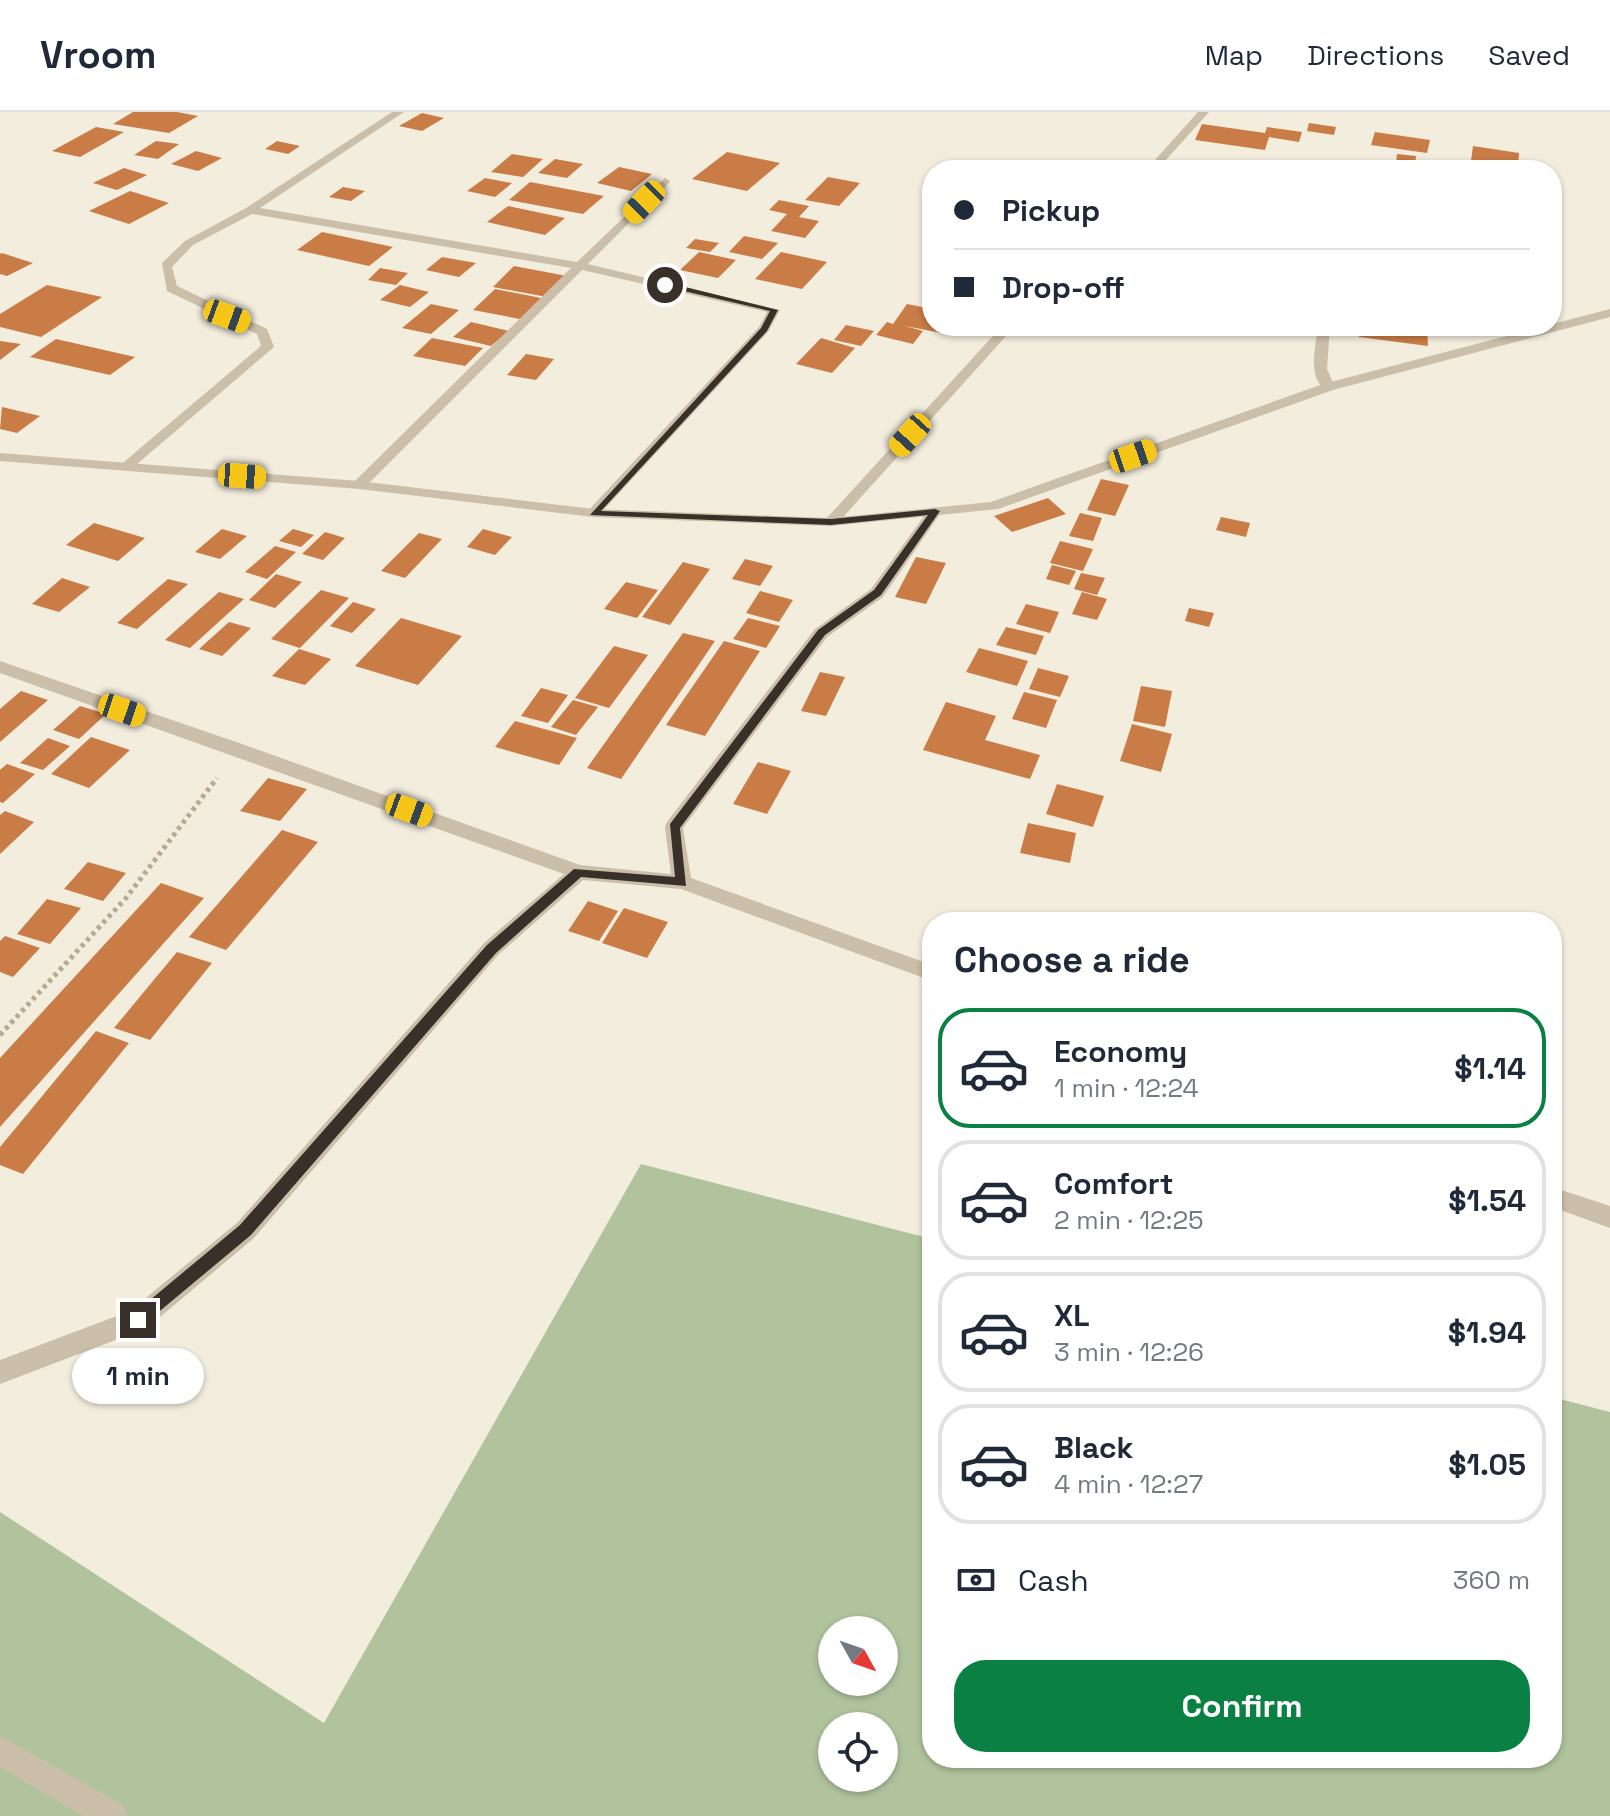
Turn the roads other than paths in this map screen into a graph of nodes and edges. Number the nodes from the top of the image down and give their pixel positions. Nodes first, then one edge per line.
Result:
1 (399, 112) edge
2 (1204, 112) edge
3 (1160, 160) edge
4 (665, 181) dead end
5 (250, 210) junction
6 (582, 266) junction
7 (1610, 313) edge
8 (1562, 326) edge
9 (1000, 336) edge
10 (1323, 336) edge
11 (1522, 336) edge
12 (1328, 387) junction
13 (0, 457) edge
14 (125, 467) junction
15 (359, 485) junction
16 (935, 511) junction
17 (593, 513) junction
18 (831, 522) junction
19 (0, 667) edge
20 (579, 872) junction
21 (682, 882) junction
22 (922, 969) edge
23 (1562, 1200) edge
24 (1610, 1217) edge
25 (0, 1372) edge
26 (0, 1751) edge
27 (112, 1816) edge

1 - 5 street
2 - 3 street
4 - 6 street
5 - 6 street
5 - 14 street
6 - 15 street
6 - 17 street
7 - 8 street
9 - 18 street
10 - 12 street
11 - 12 street
12 - 16 street
13 - 14 street
14 - 15 street
15 - 17 street
16 - 18 street
16 - 21 street
17 - 18 street
19 - 20 street
20 - 21 street
20 - 25 street
21 - 22 street
23 - 24 street
26 - 27 street

